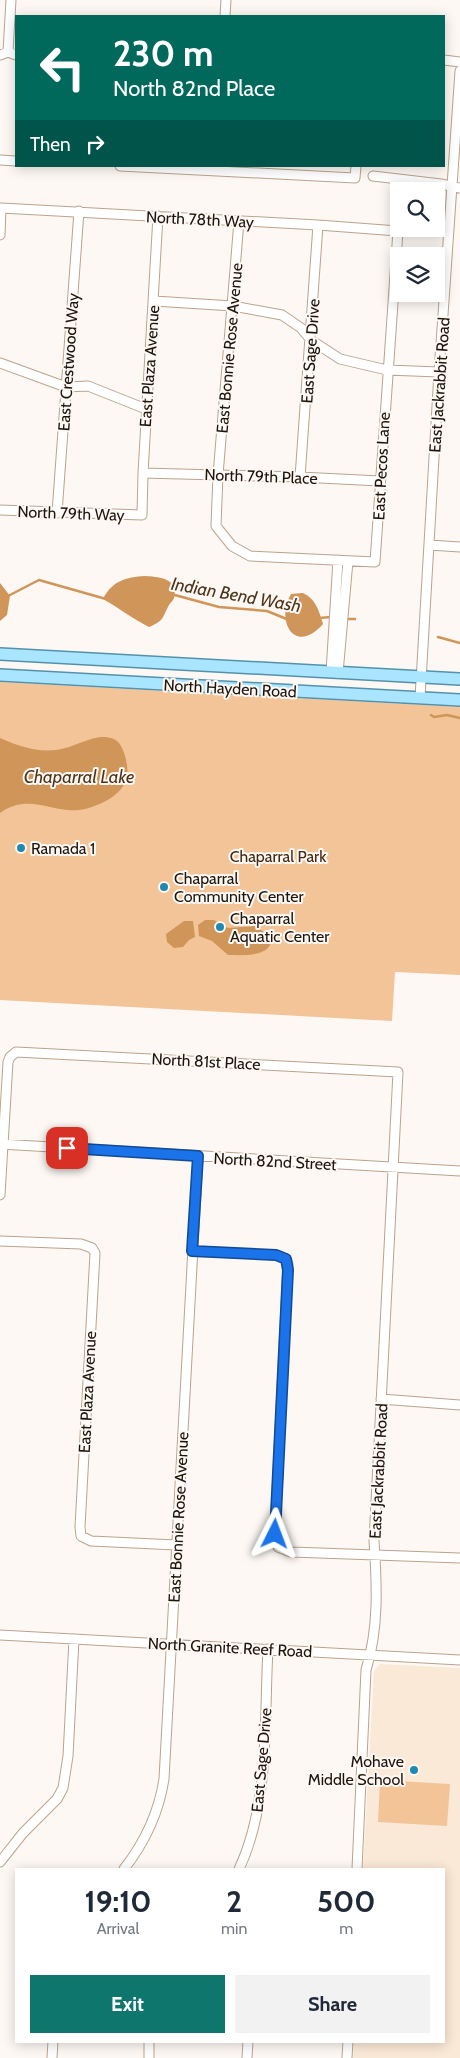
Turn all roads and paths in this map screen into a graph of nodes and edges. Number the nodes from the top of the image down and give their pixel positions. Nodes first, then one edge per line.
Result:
1 (11, 0) edge
2 (226, 0) edge
3 (225, 15) edge
4 (4, 42) edge
5 (8, 54) edge
6 (445, 60) edge
7 (460, 62) edge
8 (460, 71) edge
9 (0, 160) edge
10 (15, 161) edge
11 (153, 167) edge
12 (356, 167) edge
13 (219, 169) edge
14 (373, 176) dead end
15 (456, 187) edge
16 (79, 211) junction
17 (158, 216) junction
18 (239, 221) junction
19 (318, 225) junction
20 (390, 230) edge
21 (0, 235) edge
22 (398, 237) edge
23 (154, 301) junction
24 (233, 306) junction
25 (311, 340) junction
26 (0, 364) edge
27 (387, 370) junction
28 (439, 372) junction
29 (66, 387) junction
30 (146, 409) junction
31 (143, 473) junction
32 (218, 475) junction
33 (300, 477) junction
34 (380, 481) junction
35 (0, 510) edge
36 (57, 513) junction
37 (142, 515) joint
38 (429, 545) junction
39 (460, 547) edge
40 (343, 561) junction
41 (0, 654) edge
42 (334, 673) junction
43 (0, 675) edge
44 (421, 677) junction
45 (460, 679) edge
46 (420, 698) junction
47 (460, 700) edge
48 (398, 1072) joint
49 (1, 1144) edge
50 (198, 1156) junction
51 (393, 1167) junction
52 (460, 1171) edge
53 (0, 1195) edge
54 (0, 1241) edge
55 (192, 1251) junction
56 (381, 1399) junction
57 (460, 1405) edge
58 (176, 1545) junction
59 (375, 1555) junction
60 (460, 1558) edge
61 (0, 1635) edge
62 (74, 1639) junction
63 (171, 1644) junction
64 (268, 1649) junction
65 (371, 1655) junction
66 (460, 1660) edge
67 (0, 1862) edge
68 (125, 1868) edge
69 (239, 1868) edge
70 (357, 1868) edge
71 (53, 2043) edge
72 (149, 2043) edge
73 (248, 2043) edge
74 (348, 2043) edge
75 (52, 2058) edge
76 (148, 2058) edge
77 (247, 2058) edge
78 (347, 2058) edge

1 - 4 street
2 - 3 street
4 - 5 street
6 - 7 street
8 - 15 street, East Jackrabbit Road
9 - 10 street
11 - 13 street
12 - 13 street
14 - 15 street
15 - 28 street, East Jackrabbit Road
16 - 17 street, North 78th Way
16 - 21 street, North 78th Way
16 - 29 street, East Crestwood Way
17 - 18 street, North 78th Way
17 - 23 street, East Plaza Avenue
18 - 19 street, North 78th Way
18 - 24 street, East Bonnie Rose Avenue
19 - 20 street, North 78th Way
19 - 25 street, East Sage Drive
22 - 27 street, East Pecos Lane
23 - 24 street
23 - 30 street, East Plaza Avenue
24 - 25 street
24 - 32 street, East Bonnie Rose Avenue
25 - 27 street
25 - 33 street, East Sage Drive
26 - 29 street
27 - 28 street
27 - 34 street, East Pecos Lane
28 - 38 street, East Jackrabbit Road
29 - 30 street
29 - 36 street, East Crestwood Way
30 - 31 street, East Plaza Avenue
31 - 32 street, North 79th Place
31 - 37 street, East Plaza Avenue
32 - 33 street, North 79th Place
32 - 40 street
33 - 34 street, North 79th Place
34 - 40 street, East Pecos Lane
35 - 36 street, North 79th Way
36 - 37 street, North 79th Way
38 - 39 street
38 - 44 street, East Jackrabbit Road
40 - 42 street
41 - 42 main road, North Hayden Road
42 - 44 main road, North Hayden Road
43 - 46 main road, North Hayden Road
44 - 45 main road, North Hayden Road
44 - 46 street, East Jackrabbit Road
46 - 47 main road, North Hayden Road
48 - 49 street, North 81st Place
48 - 51 street, East Jackrabbit Road
49 - 50 street, North 82nd Street
49 - 53 street
50 - 51 street, North 82nd Street
50 - 55 street, East Bonnie Rose Avenue
51 - 52 street, North 82nd Street
51 - 56 street, East Jackrabbit Road
54 - 58 street, East Plaza Avenue
55 - 58 street, East Bonnie Rose Avenue
55 - 59 street
56 - 57 street
56 - 59 street, East Jackrabbit Road
58 - 63 street, East Bonnie Rose Avenue
59 - 60 street
59 - 65 street, East Jackrabbit Road
61 - 62 street, North Granite Reef Road
62 - 63 street, North Granite Reef Road
62 - 67 street
63 - 64 street, North Granite Reef Road
63 - 68 street, East Bonnie Rose Avenue
64 - 65 street, North Granite Reef Road
64 - 69 street, East Sage Drive
65 - 66 street, North Granite Reef Road
65 - 70 street, East Jackrabbit Road
71 - 75 street
72 - 76 street
73 - 77 street
74 - 78 street

